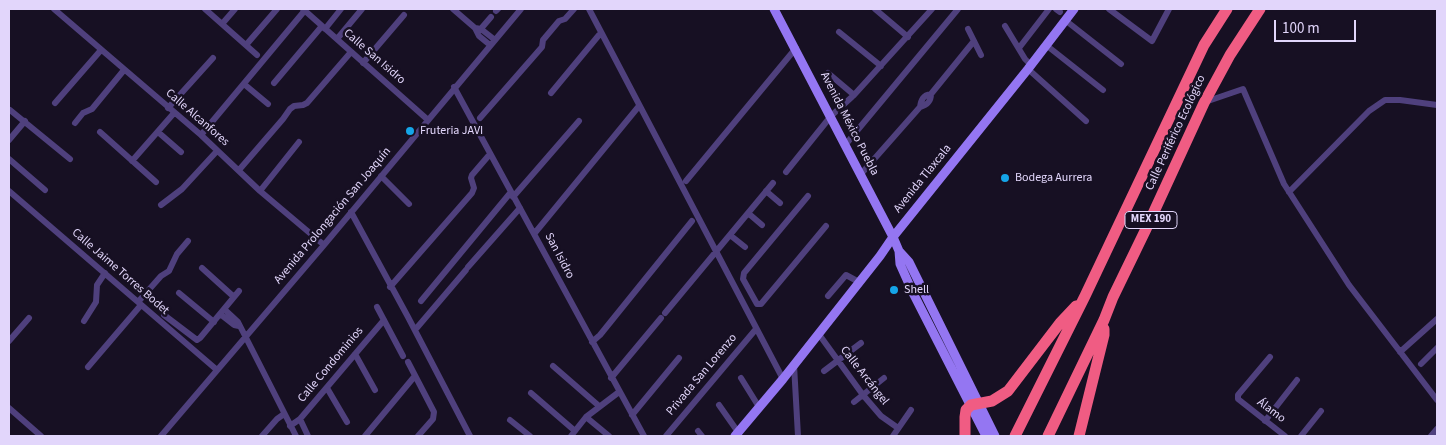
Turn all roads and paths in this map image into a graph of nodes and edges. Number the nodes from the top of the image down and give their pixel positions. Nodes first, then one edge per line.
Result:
1 (54, 9) edge
2 (205, 9) edge
3 (235, 9) edge
4 (277, 9) edge
5 (304, 9) edge
6 (341, 9) edge
7 (362, 9) edge
8 (453, 9) edge
9 (520, 9) edge
10 (574, 9) edge
11 (588, 9) edge
12 (774, 9) edge
13 (875, 9) edge
14 (932, 9) edge
15 (958, 9) edge
16 (1049, 9) edge
17 (1074, 9) edge
18 (1108, 9) edge
19 (1227, 9) edge
20 (1260, 9) edge
21 (1166, 10) edge
22 (1060, 14) edge
23 (404, 15) dead end
24 (491, 17) dead end
25 (222, 24) junction
26 (1005, 26) dead end
27 (324, 27) junction
28 (968, 29) dead end
29 (478, 30) junction
30 (840, 32) dead end
31 (602, 34) junction
32 (908, 37) junction
33 (337, 39) junction
34 (974, 41) junction
35 (492, 43) junction
36 (246, 45) junction
37 (1046, 46) junction
38 (796, 48) junction
39 (1019, 48) junction
40 (101, 50) junction
41 (352, 52) junction
42 (257, 55) dead end
43 (981, 55) dead end
44 (213, 58) dead end
45 (363, 63) junction
46 (1028, 64) junction
47 (1121, 64) dead end
48 (881, 66) junction
49 (124, 70) junction
50 (828, 73) dead end
51 (244, 84) junction
52 (274, 84) dead end
53 (454, 87) junction
54 (1103, 90) dead end
55 (552, 93) dead end
56 (854, 95) junction
57 (1204, 102) junction
58 (55, 103) dead end
59 (268, 104) dead end
60 (1437, 105) edge
61 (639, 106) junction
62 (168, 108) junction
63 (10, 110) dead end
64 (174, 114) junction
65 (831, 116) junction
66 (480, 118) dead end
67 (428, 120) junction
68 (1086, 120) dead end
69 (25, 121) junction
70 (579, 121) dead end
71 (75, 123) dead end
72 (100, 132) dead end
73 (158, 132) junction
74 (201, 135) junction
75 (9, 140) edge
76 (299, 142) dead end
77 (846, 144) junction
78 (217, 151) junction
79 (182, 152) dead end
80 (490, 154) junction
81 (9, 159) edge
82 (70, 159) dead end
83 (132, 161) junction
84 (239, 170) junction
85 (786, 172) dead end
86 (861, 174) junction
87 (381, 176) junction
88 (686, 181) dead end
89 (156, 182) dead end
90 (773, 182) dead end
91 (45, 190) dead end
92 (9, 191) edge
93 (260, 191) junction
94 (766, 191) junction
95 (1289, 192) junction
96 (512, 194) junction
97 (808, 196) dead end
98 (780, 203) dead end
99 (409, 204) dead end
100 (161, 205) dead end
101 (520, 208) junction
102 (351, 212) junction
103 (748, 214) junction
104 (692, 221) dead end
105 (762, 225) dead end
106 (826, 226) dead end
107 (534, 234) junction
108 (730, 235) junction
109 (893, 237) junction
110 (188, 240) dead end
111 (324, 245) junction
112 (744, 247) dead end
113 (716, 252) junction
114 (202, 268) dead end
115 (105, 273) junction
116 (859, 282) junction
117 (390, 287) junction
118 (178, 293) dead end
119 (750, 293) junction
120 (828, 296) dead end
121 (1085, 296) junction
122 (741, 299) junction
123 (421, 301) dead end
124 (140, 303) junction
125 (377, 307) dead end
126 (222, 312) junction
127 (164, 314) dead end
128 (29, 318) dead end
129 (1437, 319) edge
130 (384, 320) junction
131 (1104, 320) junction
132 (84, 321) dead end
133 (214, 322) junction
134 (756, 329) junction
135 (415, 330) junction
136 (818, 333) junction
137 (245, 336) junction
138 (9, 341) edge
139 (592, 342) junction
140 (861, 343) dead end
141 (1437, 350) edge
142 (1400, 352) junction
143 (355, 354) junction
144 (403, 356) dead end
145 (1270, 357) dead end
146 (679, 358) dead end
147 (837, 360) junction
148 (408, 362) dead end
149 (1420, 364) dead end
150 (794, 365) junction
151 (553, 366) dead end
152 (88, 367) dead end
153 (216, 370) junction
154 (824, 371) dead end
155 (414, 376) junction
156 (611, 378) junction
157 (741, 378) dead end
158 (884, 378) dead end
159 (783, 379) junction
160 (1297, 380) dead end
161 (327, 388) junction
162 (375, 390) dead end
163 (619, 392) junction
164 (531, 393) dead end
165 (863, 395) junction
166 (1437, 400) edge
167 (854, 402) dead end
168 (975, 404) junction
169 (719, 405) dead end
170 (599, 406) junction
171 (759, 407) junction
172 (9, 408) edge
173 (911, 410) dead end
174 (1321, 411) dead end
175 (284, 414) junction
176 (632, 415) junction
177 (586, 417) junction
178 (510, 420) dead end
179 (1265, 421) junction
180 (295, 422) junction
181 (347, 422) dead end
182 (898, 428) junction
183 (1437, 429) edge
184 (269, 433) edge
185 (573, 434) edge
186 (737, 434) edge
187 (41, 436) edge
188 (160, 436) edge
189 (262, 436) edge
190 (296, 436) edge
191 (308, 436) edge
192 (365, 436) edge
193 (418, 436) edge
194 (470, 436) edge
195 (530, 436) edge
196 (609, 436) edge
197 (644, 436) edge
198 (666, 436) edge
199 (798, 436) edge
200 (893, 436) edge
201 (965, 436) edge
202 (986, 436) edge
203 (995, 436) edge
204 (1015, 436) edge
205 (1048, 436) edge
206 (1079, 436) edge
207 (1285, 436) edge
208 (1301, 436) edge
209 (1431, 436) edge

1 - 40 street, Calle Alcanfores
2 - 25 street
3 - 25 street
4 - 36 street
5 - 27 street, Calle San Isidro
5 - 51 street, Calle San Isidro
6 - 27 street
7 - 33 street
8 - 29 street
9 - 35 street, Avenida Prolongación San Joaquín
10 - 66 street
11 - 31 street
12 - 38 street, Avenida México Puebla
13 - 32 street
14 - 32 street
15 - 77 street
16 - 39 street
17 - 22 street, Avenida Tlaxcala
18 - 21 street
19 - 121 highway, Calle Periférico Ecológico / MEX 190
20 - 57 highway, Calle Periférico Ecológico / MEX 190
22 - 37 street, Avenida Tlaxcala
22 - 47 street
23 - 45 street
24 - 29 street
25 - 36 street
26 - 39 street
27 - 33 street, Calle San Isidro
27 - 52 street
28 - 34 street
29 - 35 street
30 - 48 street
31 - 55 street
31 - 61 street
32 - 48 street
33 - 41 street, Calle San Isidro
34 - 43 street
34 - 86 street
35 - 53 street, Avenida Prolongación San Joaquín
36 - 42 street
37 - 46 street, Avenida Tlaxcala
37 - 54 street
38 - 65 street, Avenida México Puebla
38 - 88 street
39 - 46 street
40 - 49 street, Calle Alcanfores
40 - 58 street
41 - 45 street, Calle San Isidro
41 - 84 street
44 - 62 street
45 - 67 street, Calle San Isidro
46 - 68 street
46 - 109 street, Avenida Tlaxcala
48 - 56 street
49 - 62 street, Calle Alcanfores
49 - 71 street
50 - 56 street
51 - 59 street
51 - 74 street, Calle San Isidro
53 - 67 street, Avenida Prolongación San Joaquín
53 - 80 street, San Isidro
56 - 65 street
57 - 95 street
57 - 131 highway, Calle Periférico Ecológico / MEX 190
60 - 95 street
61 - 107 street
61 - 113 street
62 - 64 street, Calle Alcanfores
63 - 69 street
64 - 73 street
64 - 74 street, Calle Alcanfores
65 - 77 street, Avenida México Puebla
65 - 85 street
67 - 87 street, Avenida Prolongación San Joaquín
69 - 75 street
69 - 82 street
70 - 96 street
72 - 83 street
73 - 79 street
73 - 83 street
74 - 78 street, Calle Alcanfores
76 - 93 street
77 - 86 street, Avenida México Puebla
78 - 84 street, Calle Alcanfores
78 - 100 street
80 - 96 street, San Isidro
80 - 117 street
81 - 91 street
83 - 89 street
84 - 93 street, Calle Alcanfores
86 - 109 street, Avenida México Puebla
87 - 99 street
87 - 102 street, Avenida Prolongación San Joaquín
90 - 94 street
92 - 115 street, Calle Jaime Torres Bodet
93 - 111 street, Calle Alcanfores
94 - 98 street
94 - 103 street
95 - 142 street
96 - 101 street, San Isidro
96 - 123 street
97 - 119 street
101 - 107 street, San Isidro
101 - 135 street
102 - 111 street, Avenida Prolongación San Joaquín
102 - 117 street
103 - 105 street
103 - 108 street
104 - 139 street
106 - 119 street
107 - 139 street, San Isidro
108 - 112 street
108 - 113 street
109 - 116 street, Avenida Tlaxcala
109 - 168 street, Avenida México Puebla
110 - 124 street
111 - 137 street, Avenida Prolongación San Joaquín
113 - 122 street
113 - 156 street
114 - 126 street
115 - 124 street, Calle Jaime Torres Bodet
115 - 132 street
116 - 120 street
116 - 136 street, Avenida Tlaxcala
117 - 135 street
118 - 133 street
119 - 122 street
121 - 168 highway
121 - 204 highway, Calle Periférico Ecológico / MEX 190
122 - 134 street
124 - 152 street
124 - 153 street, Calle Jaime Torres Bodet
125 - 130 street
126 - 133 street
126 - 137 street
127 - 133 street
128 - 138 street
129 - 142 street
130 - 143 street, Calle Condominios
130 - 144 street
131 - 205 highway, Calle Periférico Ecológico / MEX 190
131 - 206 highway
134 - 159 street
134 - 198 street, Privada San Lorenzo
135 - 194 street
136 - 147 street, Calle Arcángel
136 - 150 street, Avenida Tlaxcala
137 - 153 street, Avenida Prolongación San Joaquín
137 - 175 street
139 - 156 street, San Isidro
140 - 147 street
141 - 149 street
142 - 166 street
143 - 161 street, Calle Condominios
143 - 162 street
145 - 179 street, Álamo
146 - 176 street
147 - 154 street
147 - 165 street, Calle Arcángel
148 - 155 street
150 - 159 street, Avenida Tlaxcala
150 - 199 street
151 - 170 street
153 - 188 street, Avenida Prolongación San Joaquín
155 - 192 street
155 - 193 street
156 - 163 street, San Isidro
157 - 171 street
158 - 165 street
159 - 171 street, Avenida Tlaxcala
160 - 179 street
161 - 180 street, Calle Condominios
161 - 181 street
163 - 170 street
163 - 176 street, San Isidro
164 - 185 street
165 - 167 street
165 - 182 street, Calle Arcángel
168 - 201 highway
168 - 202 street, Avenida México Puebla
168 - 203 street, Avenida México Puebla
169 - 186 street
170 - 177 street
171 - 186 street, Avenida Tlaxcala
172 - 187 street
173 - 182 street
174 - 208 street
175 - 180 street
175 - 184 street
176 - 197 street, San Isidro
177 - 185 street
177 - 196 street
178 - 195 street
179 - 207 street, Álamo
180 - 190 street
180 - 191 street
182 - 200 street
183 - 209 street
184 - 189 street

